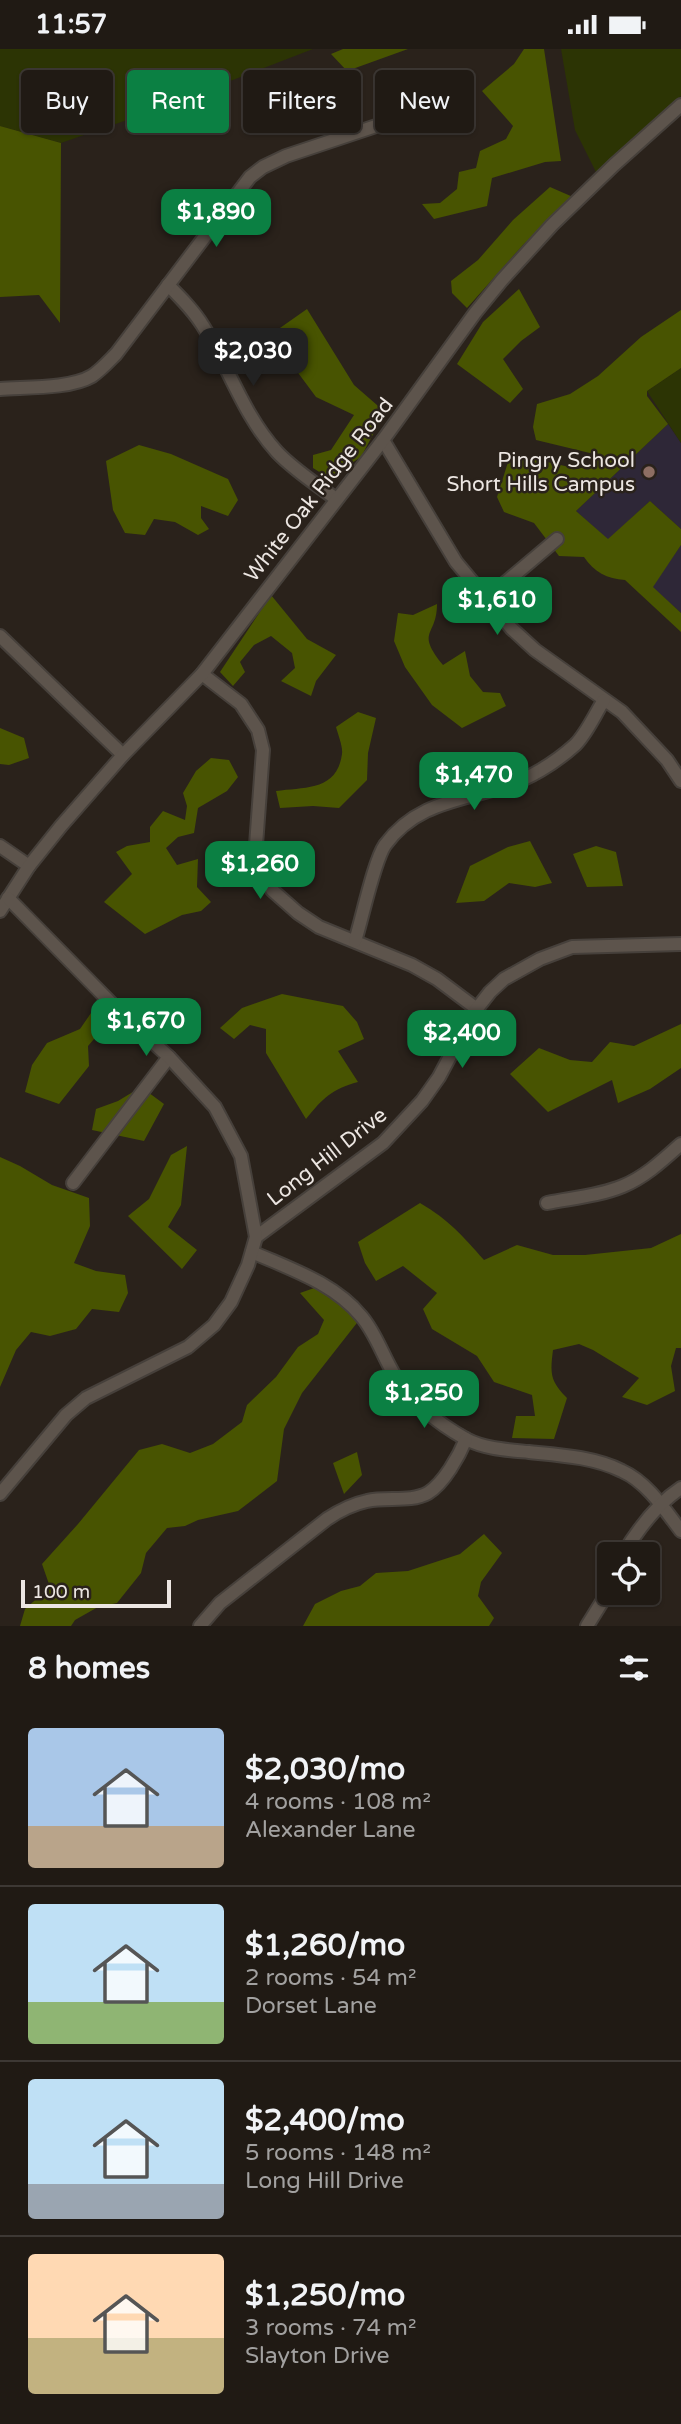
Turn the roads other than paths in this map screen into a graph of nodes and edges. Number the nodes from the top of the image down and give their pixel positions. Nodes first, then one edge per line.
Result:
1 (681, 105) edge
2 (375, 126) edge
3 (168, 285) junction
4 (0, 389) edge
5 (383, 440) junction
6 (336, 499) junction
7 (557, 539) dead end
8 (486, 599) junction
9 (0, 636) edge
10 (202, 674) junction
11 (604, 700) junction
12 (123, 755) junction
13 (681, 781) edge
14 (0, 846) edge
15 (29, 866) junction
16 (8, 898) junction
17 (0, 911) edge
18 (355, 941) junction
19 (681, 944) edge
20 (477, 1009) junction
21 (169, 1057) junction
22 (681, 1144) edge
23 (73, 1183) dead end
24 (547, 1203) dead end
25 (256, 1237) junction
26 (252, 1252) junction
27 (466, 1439) junction
28 (681, 1488) edge
29 (0, 1494) edge
30 (662, 1505) junction
31 (681, 1531) edge
32 (631, 1542) edge
33 (600, 1605) edge
34 (200, 1626) edge
35 (587, 1626) edge

1 - 5 street, White Oak Ridge Road
2 - 3 street
3 - 4 street
3 - 6 street
5 - 6 street, White Oak Ridge Road
5 - 8 street
6 - 10 street, White Oak Ridge Road
7 - 8 street
8 - 11 street
9 - 12 street
10 - 12 street, White Oak Ridge Road
10 - 18 street
11 - 13 street
11 - 18 street
12 - 15 street, White Oak Ridge Road
14 - 15 street
15 - 16 street, White Oak Ridge Road
16 - 17 street, White Oak Ridge Road
16 - 21 street
18 - 20 street
19 - 20 street, Long Hill Drive
20 - 25 street, Long Hill Drive
21 - 23 street
21 - 25 street
22 - 24 street
25 - 26 street
26 - 27 street
26 - 29 street
27 - 30 street
27 - 34 street
28 - 30 street
30 - 31 street
30 - 32 street
33 - 35 street

